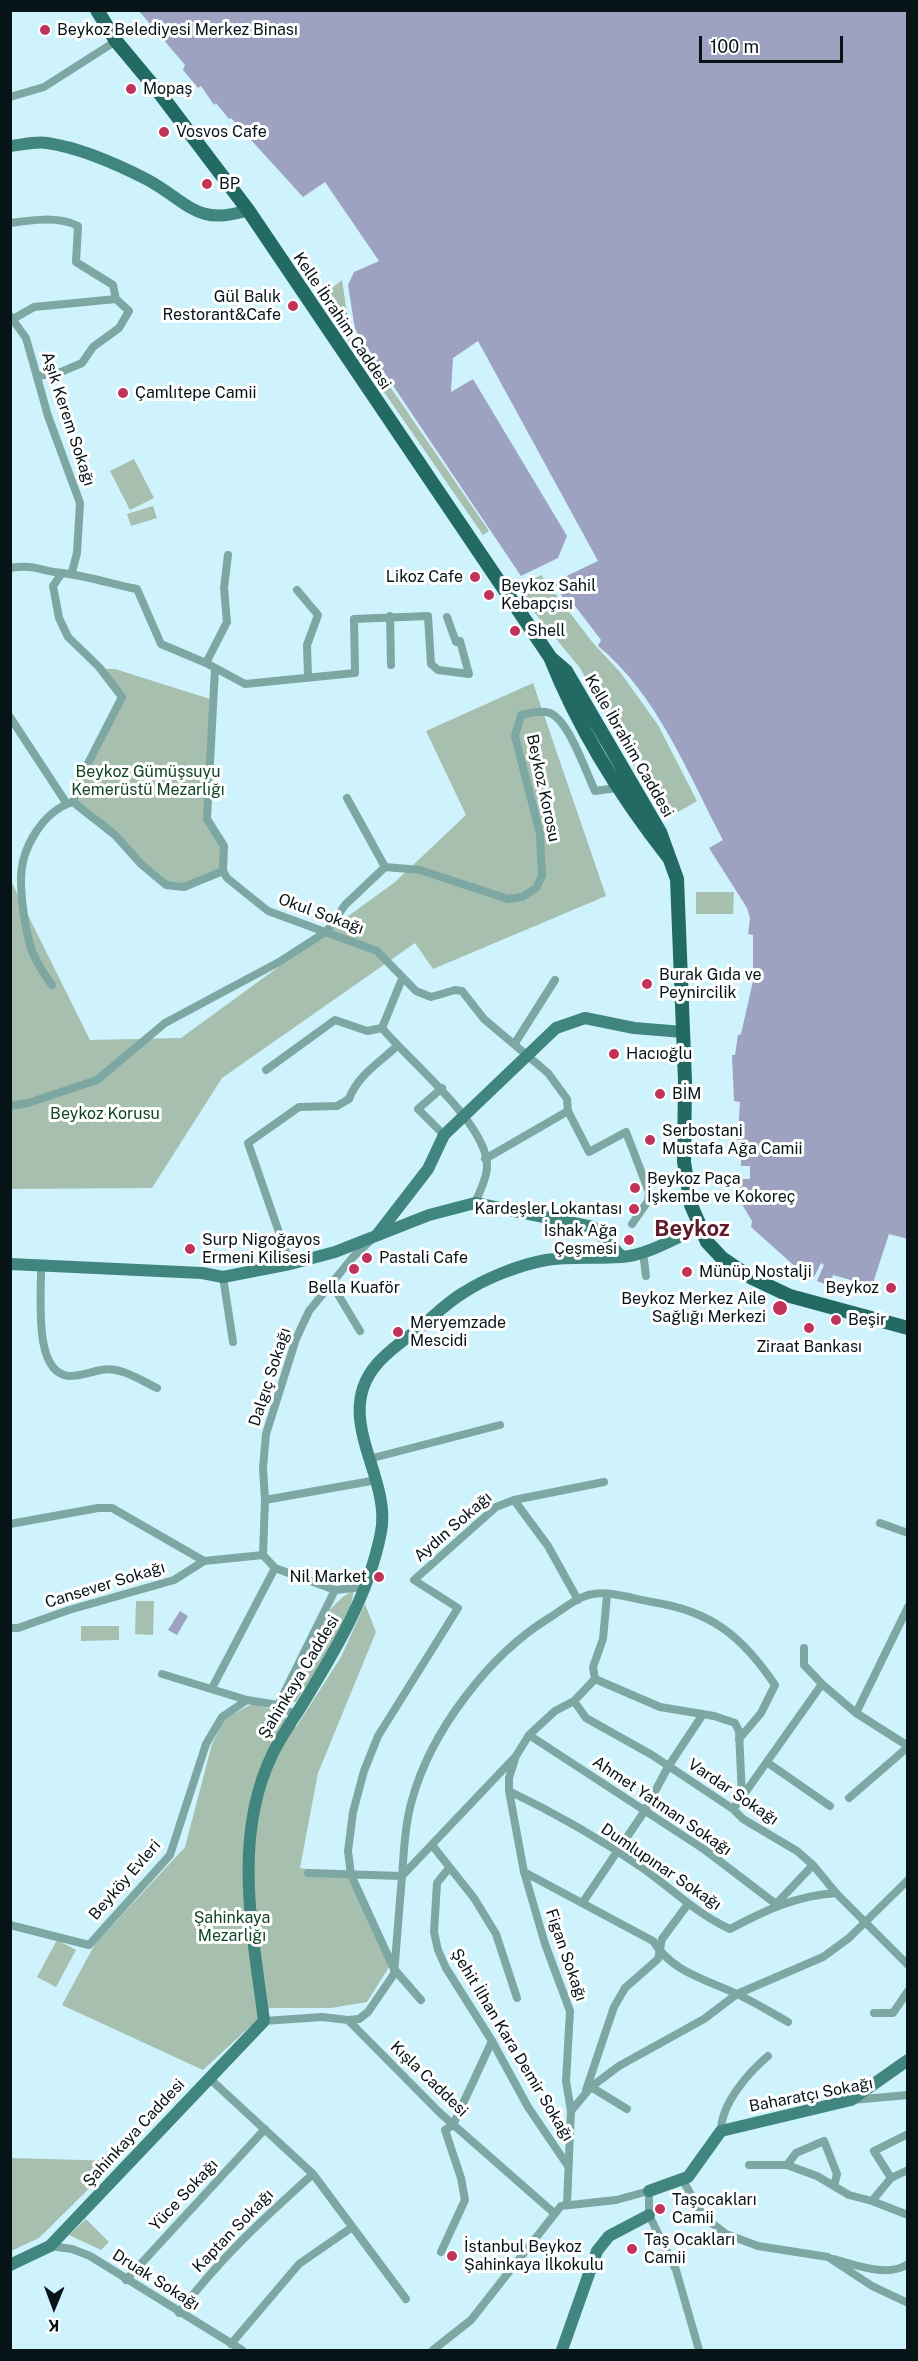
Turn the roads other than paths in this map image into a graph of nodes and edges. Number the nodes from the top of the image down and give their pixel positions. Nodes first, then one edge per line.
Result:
1 (97, 10) edge
2 (117, 41) junction
3 (10, 97) edge
4 (10, 147) edge
5 (248, 210) junction
6 (10, 223) edge
7 (116, 299) junction
8 (12, 318) edge
9 (38, 376) junction
10 (228, 555) dead end
11 (10, 568) edge
12 (72, 572) junction
13 (62, 573) junction
14 (297, 590) dead end
15 (390, 616) junction
16 (447, 616) dead end
17 (550, 657) junction
18 (206, 663) junction
19 (391, 665) dead end
20 (215, 669) junction
21 (308, 678) junction
22 (10, 717) edge
23 (617, 788) junction
24 (346, 798) dead end
25 (70, 803) junction
26 (669, 858) junction
27 (386, 867) junction
28 (223, 871) junction
29 (327, 931) junction
30 (402, 979) junction
31 (555, 980) dead end
32 (52, 985) dead end
33 (382, 1028) junction
34 (683, 1032) junction
35 (515, 1042) junction
36 (397, 1046) junction
37 (529, 1055) junction
38 (266, 1070) dead end
39 (442, 1088) junction
40 (10, 1106) edge
41 (568, 1110) junction
42 (463, 1115) junction
43 (444, 1135) junction
44 (485, 1159) junction
45 (475, 1203) junction
46 (632, 1224) dead end
47 (700, 1227) junction
48 (377, 1235) junction
49 (643, 1252) junction
50 (622, 1257) junction
51 (10, 1264) edge
52 (41, 1264) junction
53 (290, 1264) junction
54 (646, 1276) dead end
55 (223, 1277) junction
56 (331, 1283) junction
57 (908, 1328) edge
58 (360, 1331) dead end
59 (233, 1342) dead end
60 (157, 1388) dead end
61 (500, 1425) dead end
62 (369, 1459) junction
63 (377, 1480) junction
64 (604, 1482) dead end
65 (265, 1500) junction
66 (514, 1500) junction
67 (880, 1523) dead end
68 (10, 1524) edge
69 (908, 1533) edge
70 (262, 1555) junction
71 (204, 1561) junction
72 (275, 1568) junction
73 (363, 1587) junction
74 (335, 1590) junction
75 (607, 1595) junction
76 (578, 1600) junction
77 (908, 1607) edge
78 (10, 1628) edge
79 (804, 1647) dead end
80 (162, 1674) dead end
81 (595, 1679) junction
82 (822, 1684) junction
83 (212, 1689) junction
84 (247, 1700) junction
85 (574, 1701) junction
86 (278, 1705) junction
87 (856, 1713) junction
88 (703, 1714) junction
89 (296, 1715) junction
90 (529, 1735) junction
91 (739, 1739) junction
92 (908, 1747) edge
93 (516, 1756) junction
94 (768, 1763) junction
95 (668, 1767) junction
96 (509, 1791) junction
97 (742, 1797) junction
98 (849, 1798) dead end
99 (830, 1806) dead end
100 (733, 1809) junction
101 (644, 1812) junction
102 (432, 1845) junction
103 (614, 1851) junction
104 (813, 1865) junction
105 (449, 1868) junction
106 (524, 1872) junction
107 (308, 1873) dead end
108 (351, 1875) junction
109 (402, 1876) junction
110 (908, 1880) edge
111 (836, 1893) junction
112 (583, 1902) junction
113 (688, 1904) junction
114 (776, 1905) junction
115 (864, 1922) junction
116 (10, 1925) edge
117 (661, 1953) junction
118 (908, 1965) edge
119 (394, 1969) junction
120 (908, 1991) edge
121 (737, 1994) junction
122 (518, 1998) dead end
123 (421, 2000) dead end
124 (874, 2013) dead end
125 (348, 2020) junction
126 (264, 2021) junction
127 (788, 2022) dead end
128 (492, 2041) junction
129 (768, 2056) dead end
130 (908, 2060) edge
131 (209, 2078) junction
132 (588, 2091) junction
133 (908, 2095) edge
134 (851, 2100) junction
135 (627, 2109) dead end
136 (571, 2111) junction
137 (453, 2125) junction
138 (265, 2130) junction
139 (721, 2131) junction
140 (908, 2134) edge
141 (749, 2165) dead end
142 (787, 2165) junction
143 (568, 2166) junction
144 (908, 2170) edge
145 (313, 2174) junction
146 (891, 2178) junction
147 (682, 2179) junction
148 (834, 2186) junction
149 (648, 2192) junction
150 (872, 2201) junction
151 (567, 2204) junction
152 (554, 2213) junction
153 (649, 2215) junction
154 (908, 2215) edge
155 (351, 2228) junction
156 (50, 2246) junction
157 (441, 2253) dead end
158 (828, 2257) junction
159 (908, 2264) edge
160 (10, 2265) edge
161 (126, 2280) junction
162 (406, 2298) dead end
163 (908, 2303) edge
164 (179, 2313) junction
165 (231, 2344) junction
166 (242, 2350) edge
167 (433, 2350) edge
168 (562, 2350) edge
169 (699, 2350) edge

1 - 2 main road, Kelle İbrahim Caddesi
2 - 3 street
2 - 5 main road, Kelle İbrahim Caddesi
4 - 5 street
5 - 17 main road, Kelle İbrahim Caddesi
6 - 7 street
7 - 8 street
7 - 9 street
8 - 9 street, Aşık Kerem Sokağı
9 - 12 street, Aşık Kerem Sokağı
10 - 18 street
11 - 13 street
12 - 13 street
12 - 18 street
13 - 25 street
14 - 21 street
15 - 16 street
15 - 19 street
15 - 21 street
17 - 23 main road, Kelle İbrahim Caddesi
17 - 26 main road, Kelle İbrahim Caddesi
18 - 20 street
20 - 21 street
20 - 28 street
22 - 25 street
23 - 26 main road, Kelle İbrahim Caddesi
23 - 27 street, Beykoz Korosu
24 - 27 street
25 - 28 street
25 - 32 street
26 - 34 main road, Kelle İbrahim Caddesi
27 - 29 street
28 - 29 street, Okul Sokağı
29 - 30 street, Okul Sokağı
29 - 40 street
30 - 33 street
30 - 35 street, Okul Sokağı
31 - 35 street
33 - 36 street
33 - 38 street
34 - 37 street
34 - 47 main road, Kelle İbrahim Caddesi
35 - 37 street
36 - 39 street
36 - 53 street
37 - 41 street
37 - 42 street
39 - 42 street
39 - 43 street
41 - 44 street
41 - 46 street
42 - 43 street
42 - 44 street
43 - 48 street
44 - 45 street
45 - 48 street
45 - 50 street
47 - 49 street, Şahinkaya Caddesi
47 - 57 main road, Kelle İbrahim Caddesi
48 - 53 street
48 - 56 street, Dalgıç Sokağı
49 - 50 street, Şahinkaya Caddesi
49 - 54 street
50 - 62 street, Şahinkaya Caddesi
51 - 52 street
52 - 55 street
52 - 60 street
53 - 55 street
55 - 59 street
56 - 58 street
56 - 65 street, Dalgıç Sokağı
61 - 62 street
62 - 63 street, Şahinkaya Caddesi
63 - 65 street
63 - 73 street, Şahinkaya Caddesi
64 - 66 street, Aydın Sokağı
65 - 70 street, Dalgıç Sokağı
66 - 76 street, Aydın Sokağı
66 - 108 street, Aydın Sokağı
67 - 69 street
68 - 71 street, Cansever Sokağı
70 - 71 street, Cansever Sokağı
70 - 72 street
71 - 78 street, Cansever Sokağı
72 - 74 street
72 - 83 street
73 - 74 street
73 - 89 street, Şahinkaya Caddesi
74 - 86 street
75 - 76 street
75 - 81 street
75 - 91 street
76 - 109 street
77 - 87 street
79 - 82 street
80 - 83 street
81 - 85 street
81 - 88 street
82 - 87 street
82 - 94 street
83 - 84 street
84 - 86 street
84 - 116 street, Beyköy Evleri
85 - 90 street
85 - 95 street, Vardar Sokağı
86 - 89 street
87 - 92 street
88 - 91 street
88 - 95 street
89 - 126 street, Şahinkaya Caddesi
90 - 93 street
90 - 101 street, Ahmet Yatman Sokağı
91 - 97 street
92 - 98 street
93 - 96 street, Figan Sokağı
93 - 102 street
94 - 97 street
94 - 99 street
95 - 100 street, Vardar Sokağı
95 - 101 street
96 - 103 street, Dumlupınar Sokağı
96 - 106 street, Figan Sokağı
97 - 100 street
100 - 104 street, Vardar Sokağı
101 - 103 street
101 - 114 street, Ahmet Yatman Sokağı
102 - 105 street
102 - 109 street
103 - 112 street
103 - 113 street, Dumlupınar Sokağı
104 - 111 street, Vardar Sokağı
104 - 114 street
105 - 122 street
105 - 128 street, Şehit İlhan Kara Demir Sokağı
106 - 112 street
106 - 136 street, Figan Sokağı
107 - 108 street
108 - 109 street
108 - 119 street
109 - 119 street
110 - 115 street
111 - 114 street, Dumlupınar Sokağı
111 - 115 street, Vardar Sokağı
112 - 117 street
113 - 114 street, Dumlupınar Sokağı
113 - 117 street
115 - 118 street, Vardar Sokağı
115 - 121 street
117 - 121 street
117 - 132 street
119 - 123 street
119 - 125 street
120 - 124 street
121 - 127 street
121 - 132 street
125 - 126 street
125 - 137 street, Kışla Caddesi
126 - 131 street, Şahinkaya Caddesi
128 - 137 street
128 - 143 street, Şehit İlhan Kara Demir Sokağı
129 - 139 street, Baharatçı Sokağı
130 - 134 street
131 - 138 street
131 - 156 street, Şahinkaya Caddesi
132 - 135 street
132 - 136 street
133 - 134 street, Baharatçı Sokağı
134 - 139 street, Baharatçı Sokağı
136 - 143 street, Figan Sokağı
137 - 152 street, Kışla Caddesi
137 - 157 street
138 - 145 street
138 - 161 street, Yüce Sokağı
139 - 147 street, Baharatçı Sokağı
140 - 146 street
141 - 142 street
142 - 148 street
142 - 148 street
143 - 151 street, Figan Sokağı
144 - 146 street
145 - 155 street
145 - 164 street, Kaptan Sokağı
146 - 150 street
147 - 149 street, Baharatçı Sokağı
147 - 158 street
148 - 150 street
149 - 151 street
149 - 153 street
150 - 154 street
151 - 152 street
152 - 167 street
153 - 168 street
153 - 169 street
155 - 162 street
155 - 165 street
156 - 160 street, Şahinkaya Caddesi
156 - 161 street, Druak Sokağı
158 - 159 street
158 - 163 street
161 - 164 street, Druak Sokağı
164 - 165 street, Druak Sokağı
165 - 166 street, Druak Sokağı

